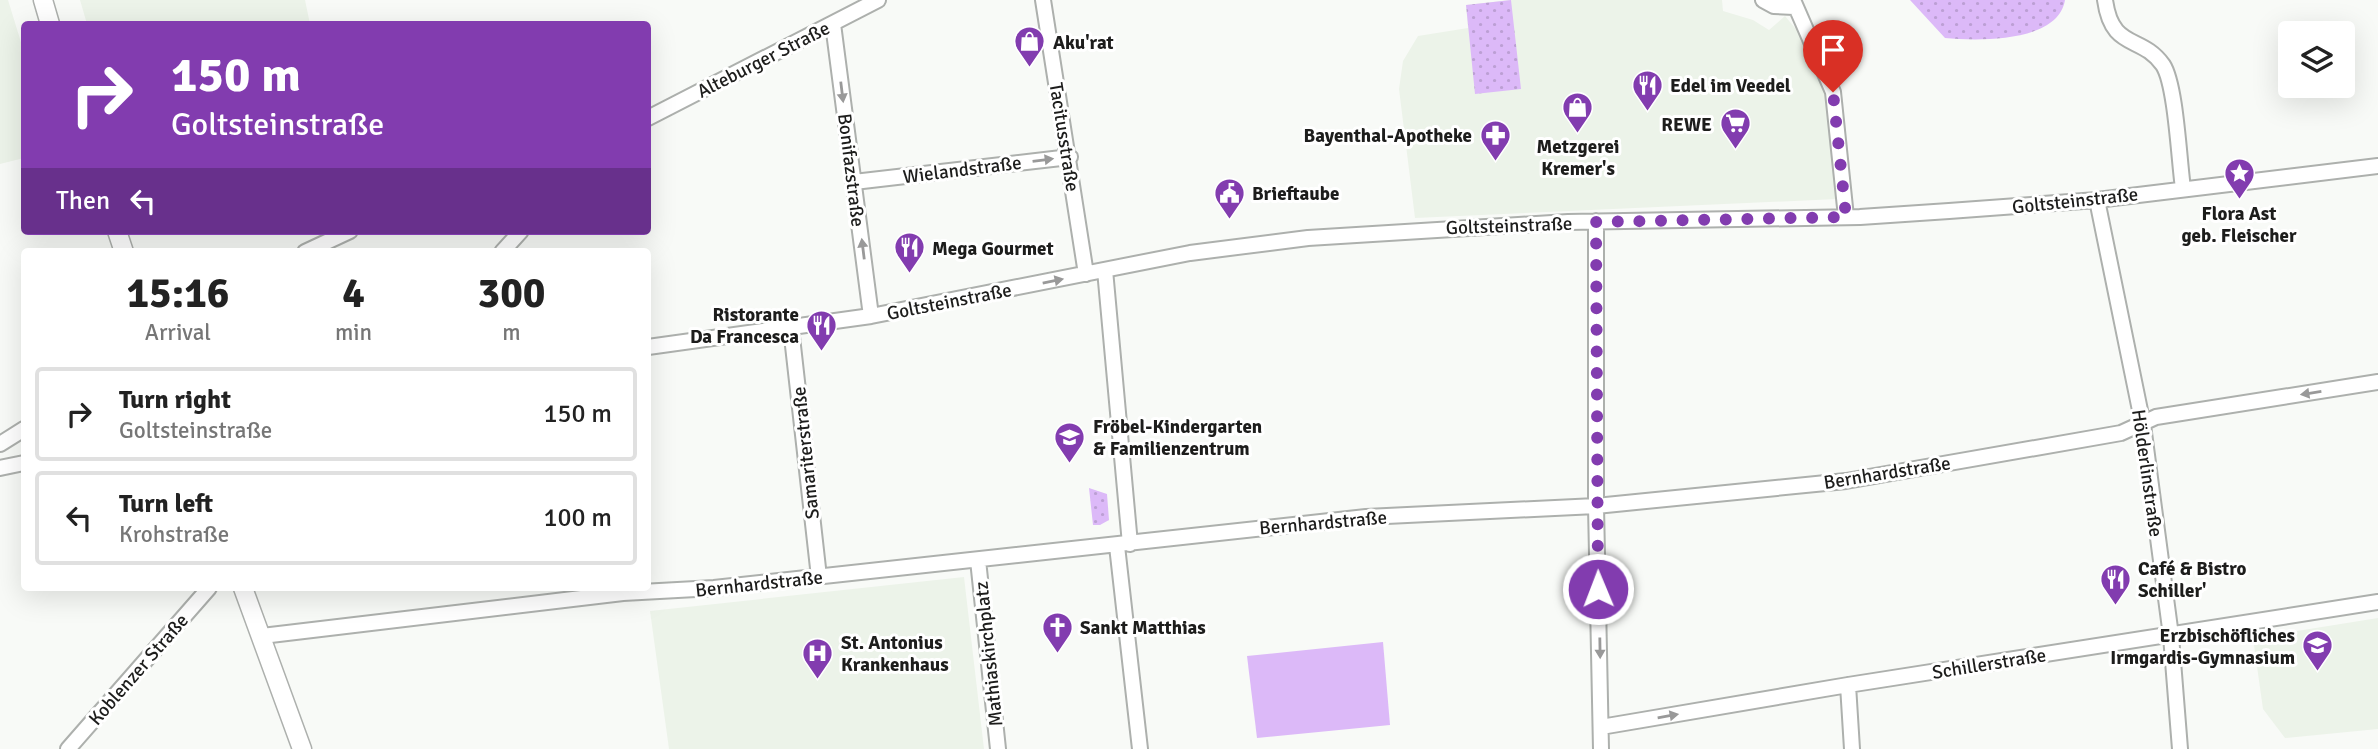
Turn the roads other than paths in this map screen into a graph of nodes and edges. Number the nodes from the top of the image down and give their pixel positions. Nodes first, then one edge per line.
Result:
1 (43, 0) edge
2 (878, 0) edge
3 (1043, 0) edge
4 (1763, 0) edge
5 (2105, 0) edge
6 (1794, 3) edge
7 (49, 21) edge
8 (833, 24) junction
9 (651, 116) edge
10 (1070, 157) junction
11 (2378, 166) edge
12 (854, 182) junction
13 (2183, 188) junction
14 (2097, 200) junction
15 (1846, 217) junction
16 (1596, 222) junction
17 (341, 235) edge
18 (517, 235) edge
19 (314, 248) edge
20 (506, 248) edge
21 (1105, 270) junction
22 (1086, 274) junction
23 (871, 316) junction
24 (791, 328) junction
25 (651, 347) edge
26 (2378, 382) edge
27 (2143, 425) junction
28 (21, 431) edge
29 (0, 444) edge
30 (21, 464) edge
31 (0, 468) edge
32 (1596, 506) junction
33 (1124, 545) junction
34 (978, 560) junction
35 (819, 577) junction
36 (651, 589) edge
37 (206, 591) edge
38 (244, 591) edge
39 (615, 591) edge
40 (2378, 602) edge
41 (262, 636) junction
42 (2171, 636) junction
43 (1847, 685) junction
44 (1601, 727) junction
45 (68, 749) edge
46 (302, 749) edge
47 (998, 749) edge
48 (1140, 749) edge
49 (1601, 749) edge
50 (1853, 749) edge
51 (2180, 749) edge

1 - 7 street
2 - 8 street, Alteburger Straße
3 - 10 street, Tacitusstraße
4 - 6 street
5 - 13 street
6 - 15 street
8 - 9 street, Alteburger Straße
8 -> 12 street, Bonifazstraße
12 -> 10 street, Wielandstraße
10 - 22 street, Tacitusstraße
11 - 13 street, Goltsteinstraße
23 -> 12 street, Bonifazstraße
13 - 14 street, Goltsteinstraße
14 - 15 street, Goltsteinstraße
14 - 27 street, Hölderlinstraße
15 - 16 street, Goltsteinstraße
16 - 21 street, Goltsteinstraße
16 - 32 street
17 - 19 street
18 - 20 street
21 - 22 street, Goltsteinstraße
21 - 33 street
23 -> 22 street, Goltsteinstraße
23 - 24 street, Goltsteinstraße
24 - 25 street, Goltsteinstraße
24 - 35 street, Samariterstraße
26 -> 27 street, Bernhardstraße
27 - 32 street, Bernhardstraße
27 - 42 street, Hölderlinstraße
28 - 29 street
30 - 31 street
32 - 33 street, Bernhardstraße
32 -> 44 street
33 - 34 street, Bernhardstraße
33 - 48 street
34 - 35 street, Bernhardstraße
34 - 47 street, Mathiaskirchplatz
35 - 36 street, Bernhardstraße
37 - 45 street, Koblenzer Straße
38 - 41 street
39 - 41 street, Bernhardstraße
40 - 42 street, Schillerstraße
41 - 46 street
42 - 43 street, Schillerstraße
42 - 51 street, Hölderlinstraße
44 -> 43 street, Schillerstraße
43 - 50 street
44 - 49 street

